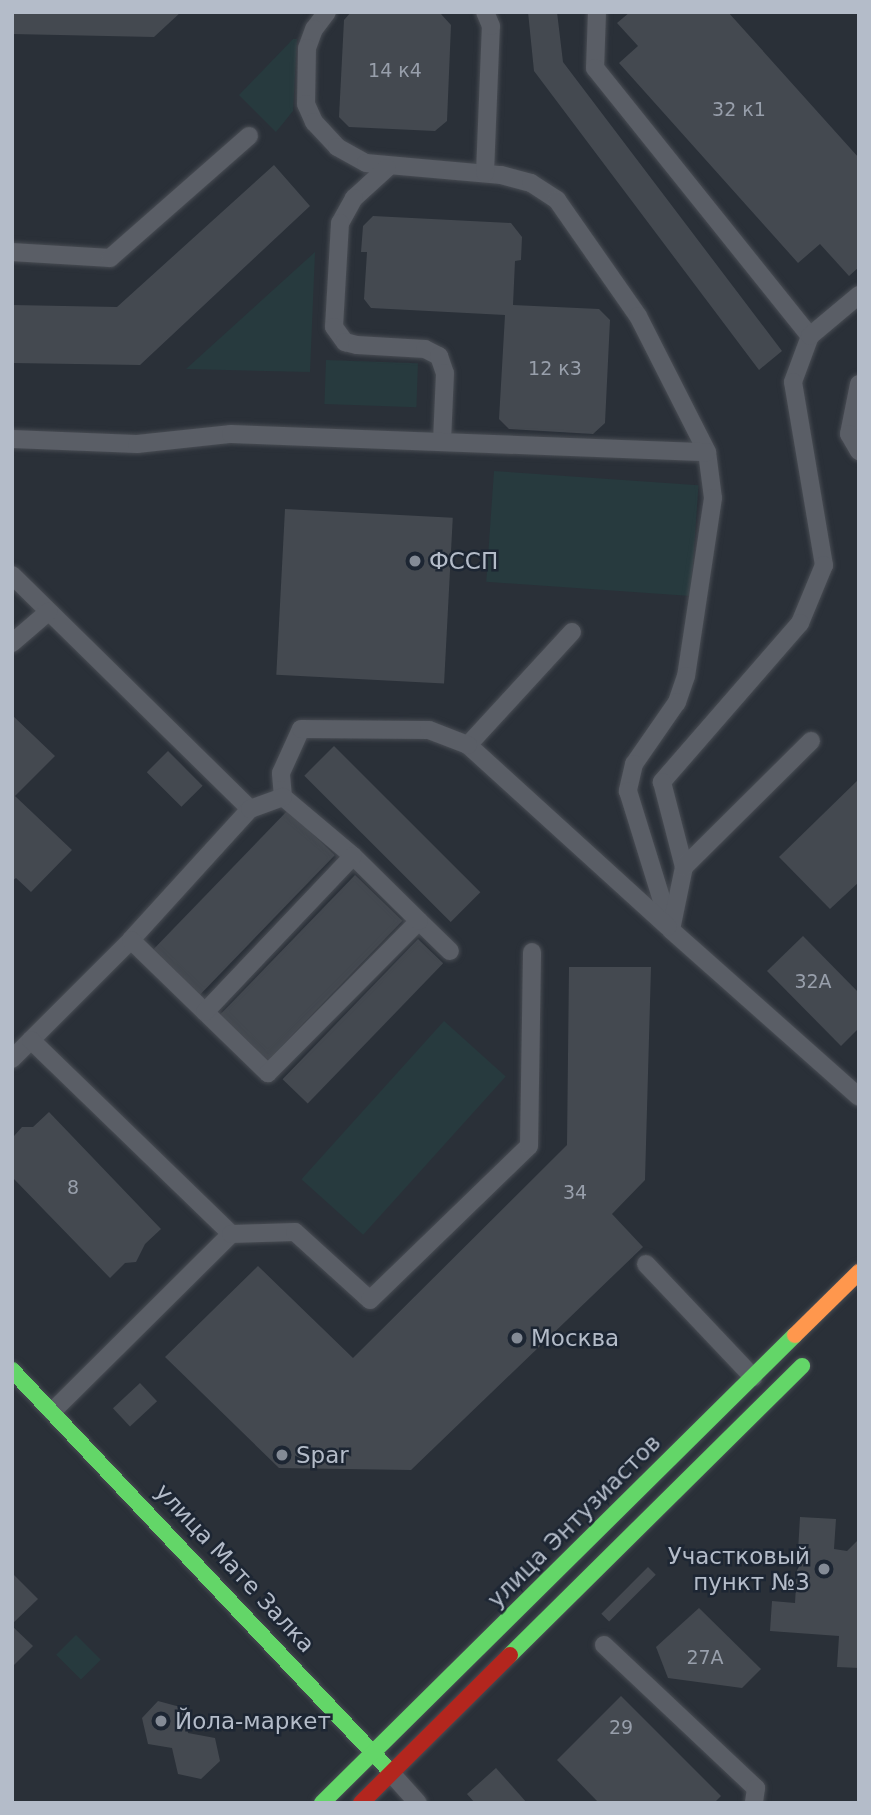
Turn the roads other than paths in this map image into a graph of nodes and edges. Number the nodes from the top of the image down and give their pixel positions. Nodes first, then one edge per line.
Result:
1 (327, 12) edge
2 (485, 12) edge
3 (597, 12) edge
4 (249, 136) dead end
5 (387, 168) junction
6 (485, 173) junction
7 (12, 253) edge
8 (859, 295) edge
9 (810, 336) junction
10 (859, 384) edge
11 (12, 439) edge
12 (442, 442) junction
13 (859, 451) edge
14 (707, 452) junction
15 (12, 575) edge
16 (48, 612) junction
17 (572, 632) dead end
18 (12, 643) edge
19 (811, 741) dead end
20 (468, 745) junction
21 (284, 797) junction
22 (250, 809) junction
23 (353, 856) junction
24 (684, 867) junction
25 (419, 921) junction
26 (671, 930) junction
27 (131, 940) junction
28 (450, 951) dead end
29 (532, 952) dead end
30 (205, 1012) junction
31 (31, 1040) junction
32 (12, 1059) edge
33 (859, 1097) edge
34 (231, 1234) junction
35 (646, 1264) dead end
36 (859, 1272) edge
37 (811, 1357) dead end
38 (753, 1377) junction
39 (15, 1379) edge
40 (52, 1412) junction
41 (604, 1645) dead end
42 (373, 1752) junction
43 (391, 1773) junction
44 (321, 1803) edge
45 (361, 1803) edge
46 (418, 1803) edge
47 (754, 1803) edge

1 - 5 lane
2 - 6 lane
3 - 9 lane
4 - 7 lane
5 - 6 lane
5 - 12 lane
6 - 14 lane
8 - 9 lane
9 - 24 lane
10 - 13 lane
11 - 12 lane
12 - 14 lane
14 - 26 lane
15 - 16 lane
16 - 18 lane
16 - 22 lane
17 - 20 lane
19 - 24 lane
20 - 21 lane
20 - 26 lane
21 - 22 lane
21 - 23 lane
22 - 27 lane
23 - 25 lane
23 - 30 lane
24 - 26 lane
25 - 28 lane
25 - 30 lane
26 - 33 lane
27 - 30 lane
27 - 31 lane
29 - 34 lane
31 - 32 lane
31 - 34 lane
34 - 40 lane
35 - 38 lane
36 - 38 main road, улица Энтузиастов
37 - 43 main road
38 - 42 main road, улица Энтузиастов
39 - 40 main road, улица Мате Залка
40 - 42 main road, улица Мате Залка
41 - 47 lane
42 - 43 main road, улица Мате Залка
42 - 44 main road, улица Энтузиастов
43 - 45 main road
43 - 46 lane, улица Мате Залка

